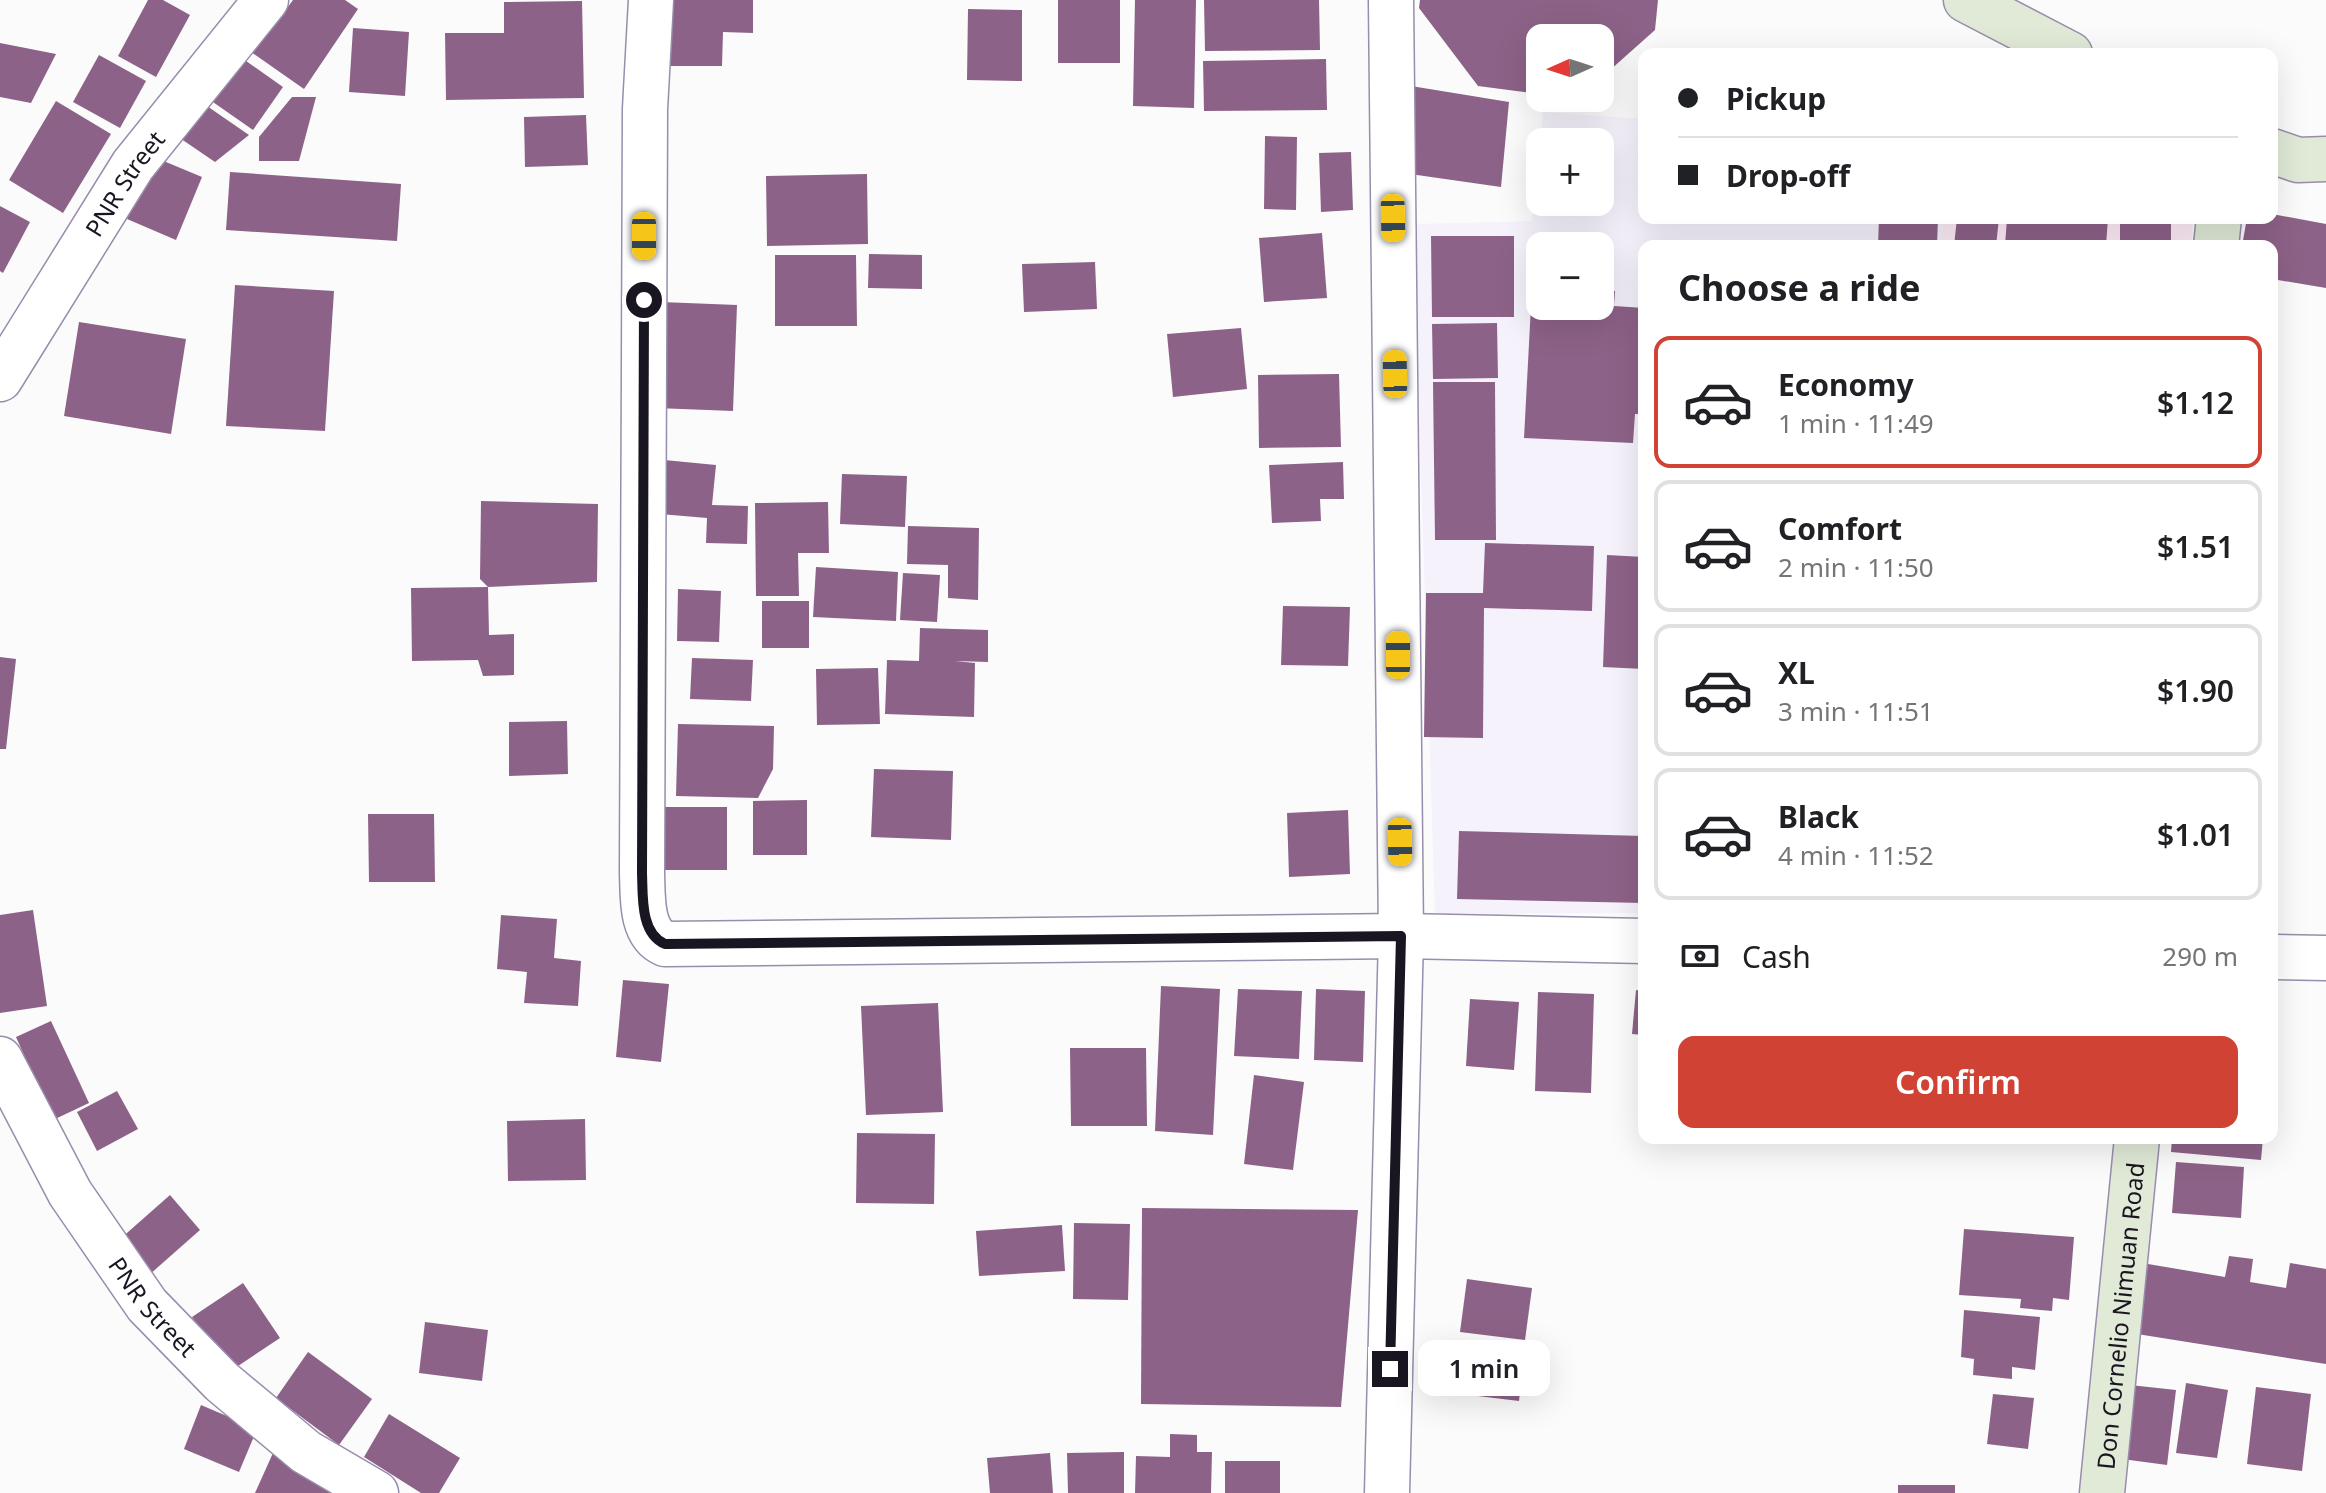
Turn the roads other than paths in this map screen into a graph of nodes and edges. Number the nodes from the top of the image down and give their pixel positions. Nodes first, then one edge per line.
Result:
1 (266, 0) edge
2 (651, 0) edge
3 (1391, 0) edge
4 (1966, 0) edge
5 (2058, 48) edge
6 (2278, 153) edge
7 (2326, 159) edge
8 (0, 379) edge
9 (1401, 936) junction
10 (1638, 941) edge
11 (2278, 957) edge
12 (2326, 958) edge
13 (0, 1059) edge
14 (2136, 1144) edge
15 (376, 1493) edge
16 (1387, 1493) edge
17 (2102, 1493) edge

1 - 8 street, PNR Street
2 - 9 street
3 - 9 street
4 - 5 street
6 - 7 street
9 - 10 street
9 - 16 street
11 - 12 street
13 - 15 street, PNR Street
14 - 17 street, Don Cornelio Nimuan Road

